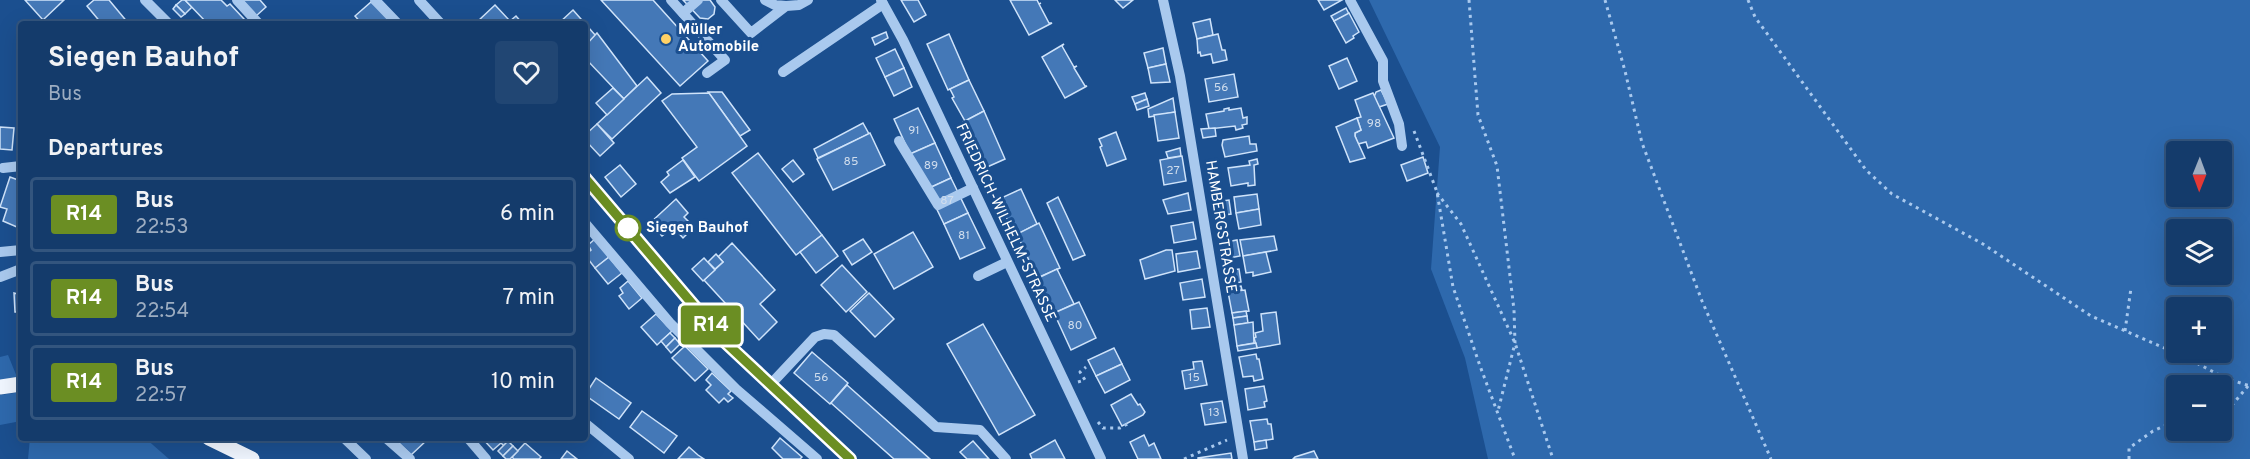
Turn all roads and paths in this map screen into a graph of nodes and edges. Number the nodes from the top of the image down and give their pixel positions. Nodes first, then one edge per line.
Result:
1 (146, 0) edge
2 (237, 0) edge
3 (375, 0) edge
4 (419, 0) edge
5 (671, 0) edge
6 (698, 0) edge
7 (721, 0) edge
8 (765, 0) edge
9 (808, 0) edge
10 (1163, 0) edge
11 (1350, 0) edge
12 (1469, 0) edge
13 (1605, 0) edge
14 (1748, 0) edge
15 (882, 2) edge
16 (786, 6) junction
17 (683, 13) junction
18 (166, 21) edge
19 (256, 21) edge
20 (395, 21) edge
21 (438, 21) edge
22 (783, 72) dead end
23 (707, 73) dead end
24 (899, 141) dead end
25 (1402, 146) dead end
26 (18, 166) edge
27 (3, 168) dead end
28 (588, 182) edge
29 (973, 188) junction
30 (588, 227) edge
31 (18, 250) edge
32 (0, 252) edge
33 (1007, 262) junction
34 (18, 270) edge
35 (978, 276) dead end
36 (0, 277) edge
37 (2131, 288) dead end
38 (2125, 331) junction
39 (1515, 343) junction
40 (1086, 367) dead end
41 (1084, 380) dead end
42 (18, 384) edge
43 (770, 385) junction
44 (2249, 386) edge
45 (0, 387) edge
46 (2232, 406) edge
47 (1498, 413) junction
48 (1100, 422) dead end
49 (1131, 422) dead end
50 (588, 425) edge
51 (2166, 425) edge
52 (1239, 435) junction
53 (215, 441) edge
54 (347, 441) edge
55 (389, 441) edge
56 (471, 441) edge
57 (252, 459) edge
58 (366, 459) edge
59 (410, 459) edge
60 (486, 459) edge
61 (629, 459) edge
62 (817, 459) edge
63 (850, 459) edge
64 (1006, 459) edge
65 (1101, 459) edge
66 (1185, 459) edge
67 (1243, 459) edge
68 (1515, 459) edge
69 (1553, 459) edge
70 (1771, 459) edge
71 (2129, 459) edge

1 - 18 street
2 - 19 street
3 - 20 street
4 - 21 street
5 - 17 street
6 - 17 street
7 - 16 street
8 - 16 street
9 - 16 street
10 - 52 street, HAMBERGSTRASSE
11 - 25 street
12 - 39 path
13 - 70 path
14 - 38 path
15 - 22 street
15 - 29 street, FRIEDRICH-WILHELM-STRASSE
17 - 23 street
24 - 29 street
26 - 27 street
28 - 43 street
29 - 33 street, FRIEDRICH-WILHELM-STRASSE
30 - 62 street
31 - 32 street
33 - 35 street
33 - 65 street, FRIEDRICH-WILHELM-STRASSE
34 - 36 street
37 - 38 path
38 - 44 path
39 - 47 path
39 - 47 path
39 - 69 path
40 - 41 path
42 - 45 main road
43 - 63 street
43 - 64 street
44 - 46 path
47 - 68 path
48 - 49 path
50 - 61 street
51 - 71 path
52 - 66 path
52 - 67 street, HAMBERGSTRASSE
53 - 57 main road
54 - 58 street
55 - 59 street
56 - 60 street

